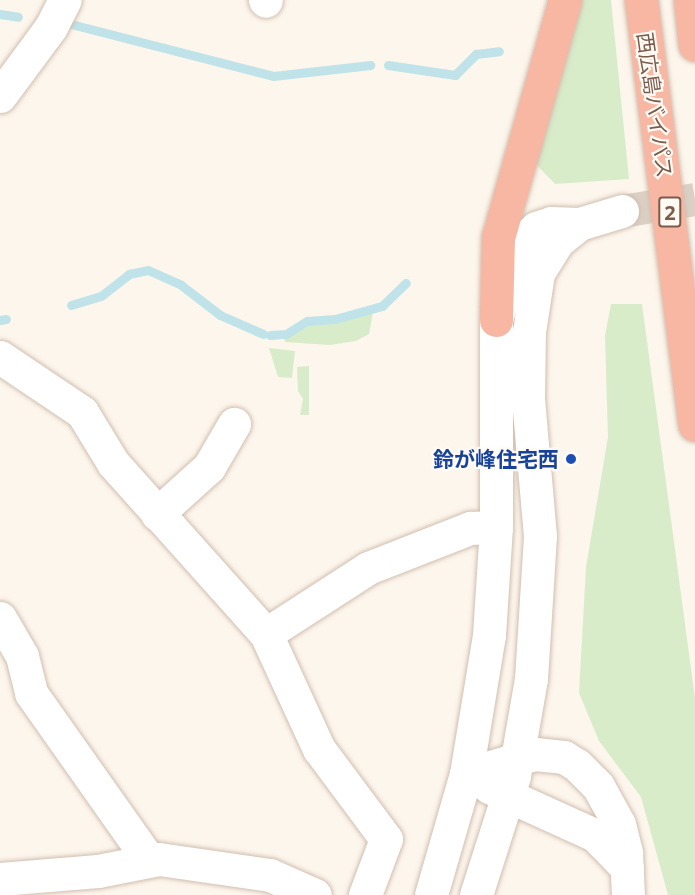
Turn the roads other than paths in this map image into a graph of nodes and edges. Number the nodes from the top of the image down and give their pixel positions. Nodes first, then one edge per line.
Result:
1 (65, 0) edge
2 (565, 0) edge
3 (641, 0) edge
4 (690, 0) edge
5 (695, 45) edge
6 (0, 96) edge
7 (622, 211) tunnel mouth
8 (579, 224) junction
9 (496, 320) junction
10 (0, 357) edge
11 (695, 424) edge
12 (220, 434) dead end
13 (157, 514) junction
14 (496, 527) junction
15 (0, 618) edge
16 (266, 634) junction
17 (518, 759) junction
18 (466, 774) junction
19 (507, 799) junction
20 (148, 859) junction
21 (0, 879) edge
22 (222, 882) edge
23 (628, 882) edge
24 (67, 885) edge
25 (315, 895) edge
26 (365, 895) edge
27 (431, 895) edge
28 (476, 895) edge

1 - 6 street
2 - 9 highway
3 - 11 highway, 西広島バイパス / 2
4 - 5 highway
7 - 8 street
8 - 9 street
8 - 17 street
9 - 14 street
10 - 13 street
12 - 13 street
13 - 16 street
14 - 16 street
14 - 18 street
15 - 20 street
16 - 26 street
17 - 18 street
17 - 19 street
17 - 23 street
18 - 19 street
18 - 27 street
19 - 23 street
19 - 28 street
20 - 22 street
20 - 24 street
21 - 24 street
22 - 25 street

